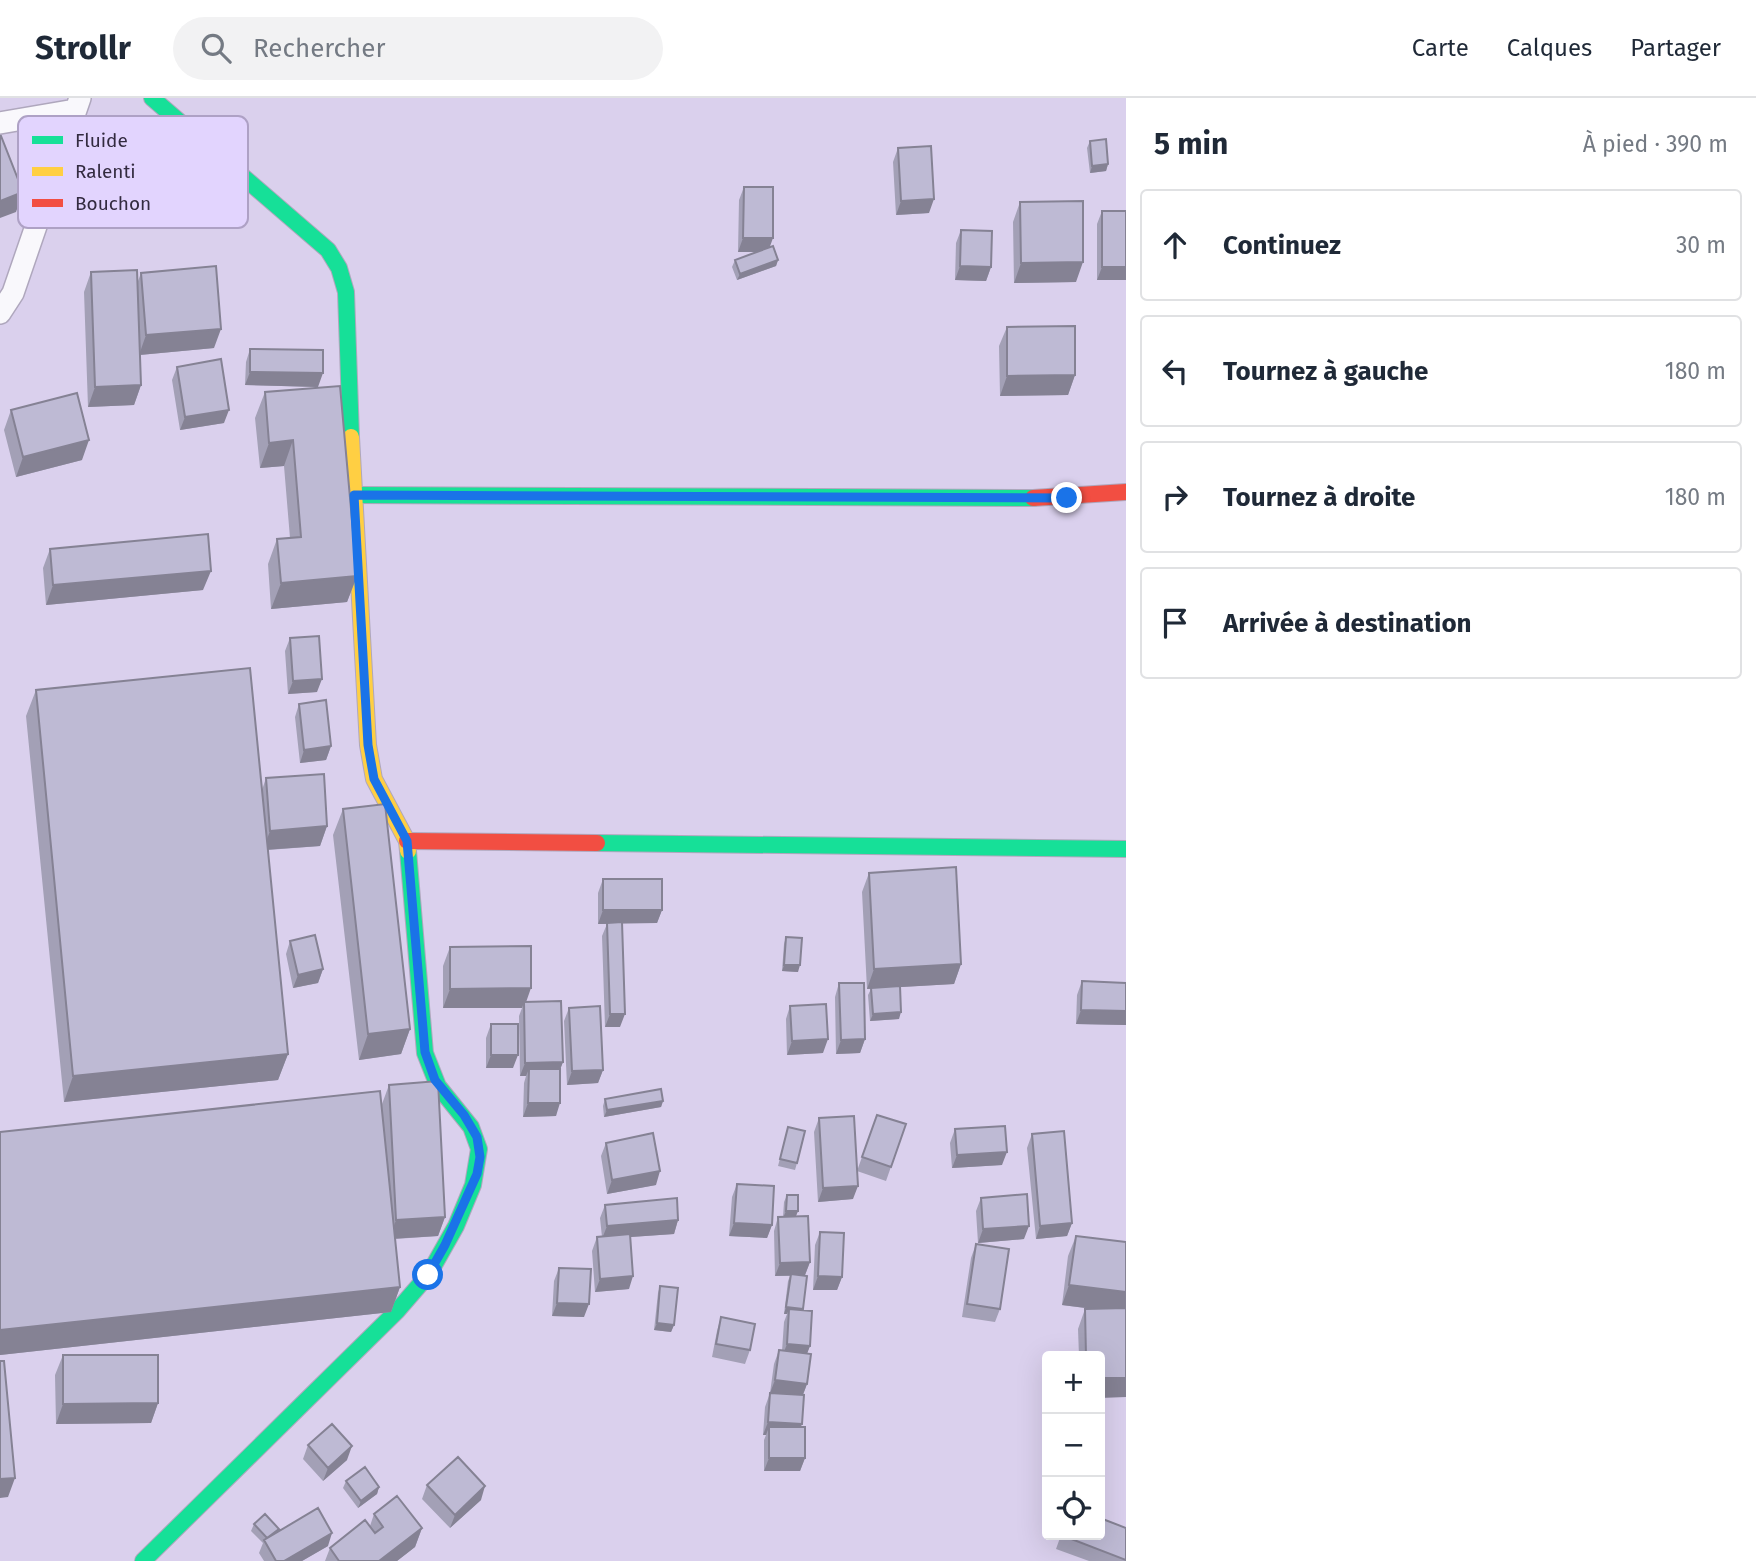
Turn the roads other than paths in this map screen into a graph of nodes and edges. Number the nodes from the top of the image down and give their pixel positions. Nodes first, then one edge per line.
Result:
1 (152, 98) edge
2 (78, 104) edge
3 (29, 116) edge
4 (173, 116) edge
5 (18, 119) edge
6 (0, 123) edge
7 (248, 181) edge
8 (35, 228) edge
9 (0, 313) edge
10 (1126, 492) edge
11 (354, 495) junction
12 (407, 841) junction
13 (1126, 849) edge
14 (143, 1561) edge

1 - 4 street
2 - 3 street
5 - 6 street
7 - 11 street
8 - 9 street
10 - 11 street
11 - 12 street
12 - 13 street
12 - 14 street

